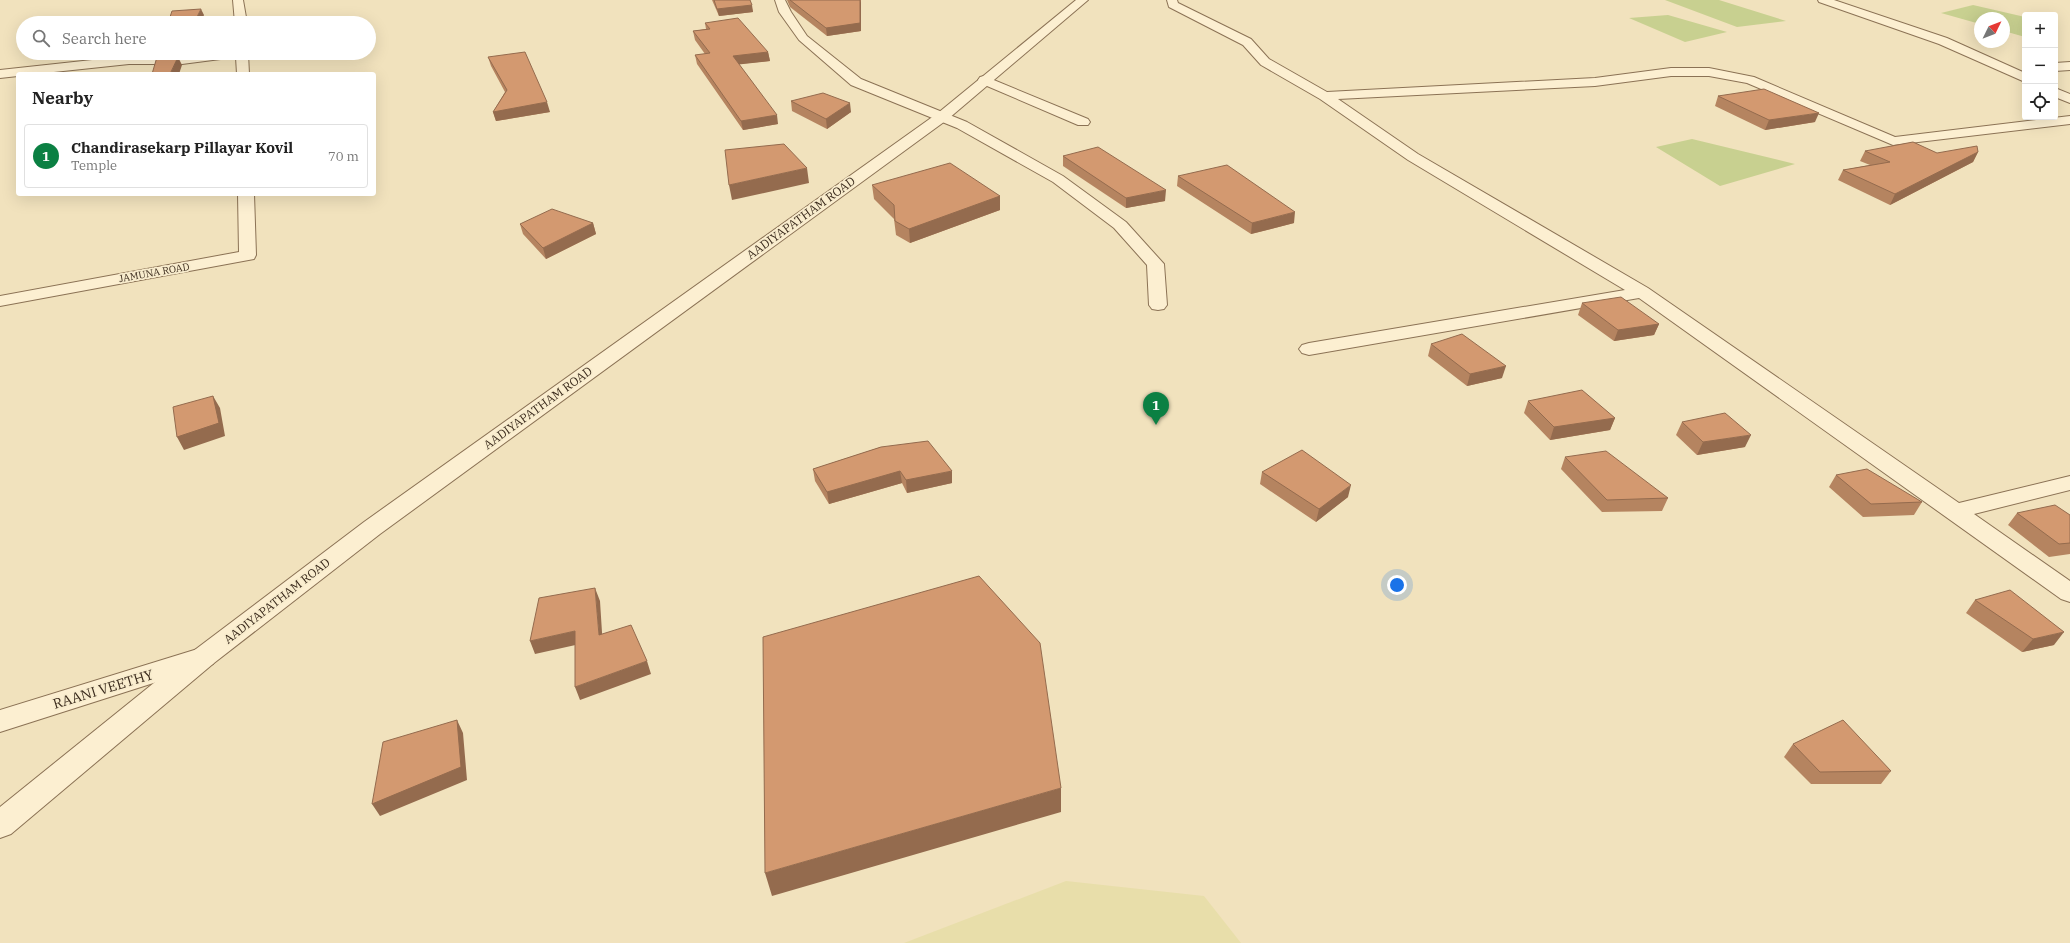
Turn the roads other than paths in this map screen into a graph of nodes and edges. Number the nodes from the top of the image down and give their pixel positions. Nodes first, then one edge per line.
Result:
1 (238, 0) edge
2 (780, 0) edge
3 (1083, 0) edge
4 (1172, 0) edge
5 (1823, 0) edge
6 (241, 16) edge
7 (129, 60) edge
8 (129, 60) edge
9 (182, 60) edge
10 (242, 60) edge
11 (2070, 66) edge
12 (2058, 68) edge
13 (2022, 70) edge
14 (16, 72) edge
15 (18, 72) edge
16 (243, 72) edge
17 (2011, 72) junction
18 (0, 74) edge
19 (2022, 77) edge
20 (984, 80) junction
21 (2058, 93) edge
22 (1325, 96) junction
23 (2070, 99) edge
24 (943, 116) junction
25 (2070, 120) edge
26 (1083, 122) dead end
27 (246, 196) edge
28 (1642, 292) junction
29 (0, 301) edge
30 (1158, 305) dead end
31 (1309, 349) dead end
32 (2070, 483) edge
33 (1954, 512) junction
34 (2070, 593) edge
35 (205, 656) junction
36 (0, 721) edge
37 (0, 825) edge

1 - 6 street
2 - 24 street
3 - 20 street, AADIYAPATHAM ROAD
4 - 22 street
5 - 17 street
7 - 15 street
8 - 9 street
10 - 16 street
11 - 12 street
13 - 17 street
14 - 18 street
17 - 19 street
20 - 24 street, AADIYAPATHAM ROAD
20 - 26 street
21 - 23 street
22 - 25 street
22 - 28 street
24 - 30 street
24 - 35 street, AADIYAPATHAM ROAD
27 - 29 street, JAMUNA ROAD
28 - 31 street
28 - 33 street
32 - 33 street
33 - 34 street
35 - 36 street, RAANI VEETHY
35 - 37 street, AADIYAPATHAM ROAD

